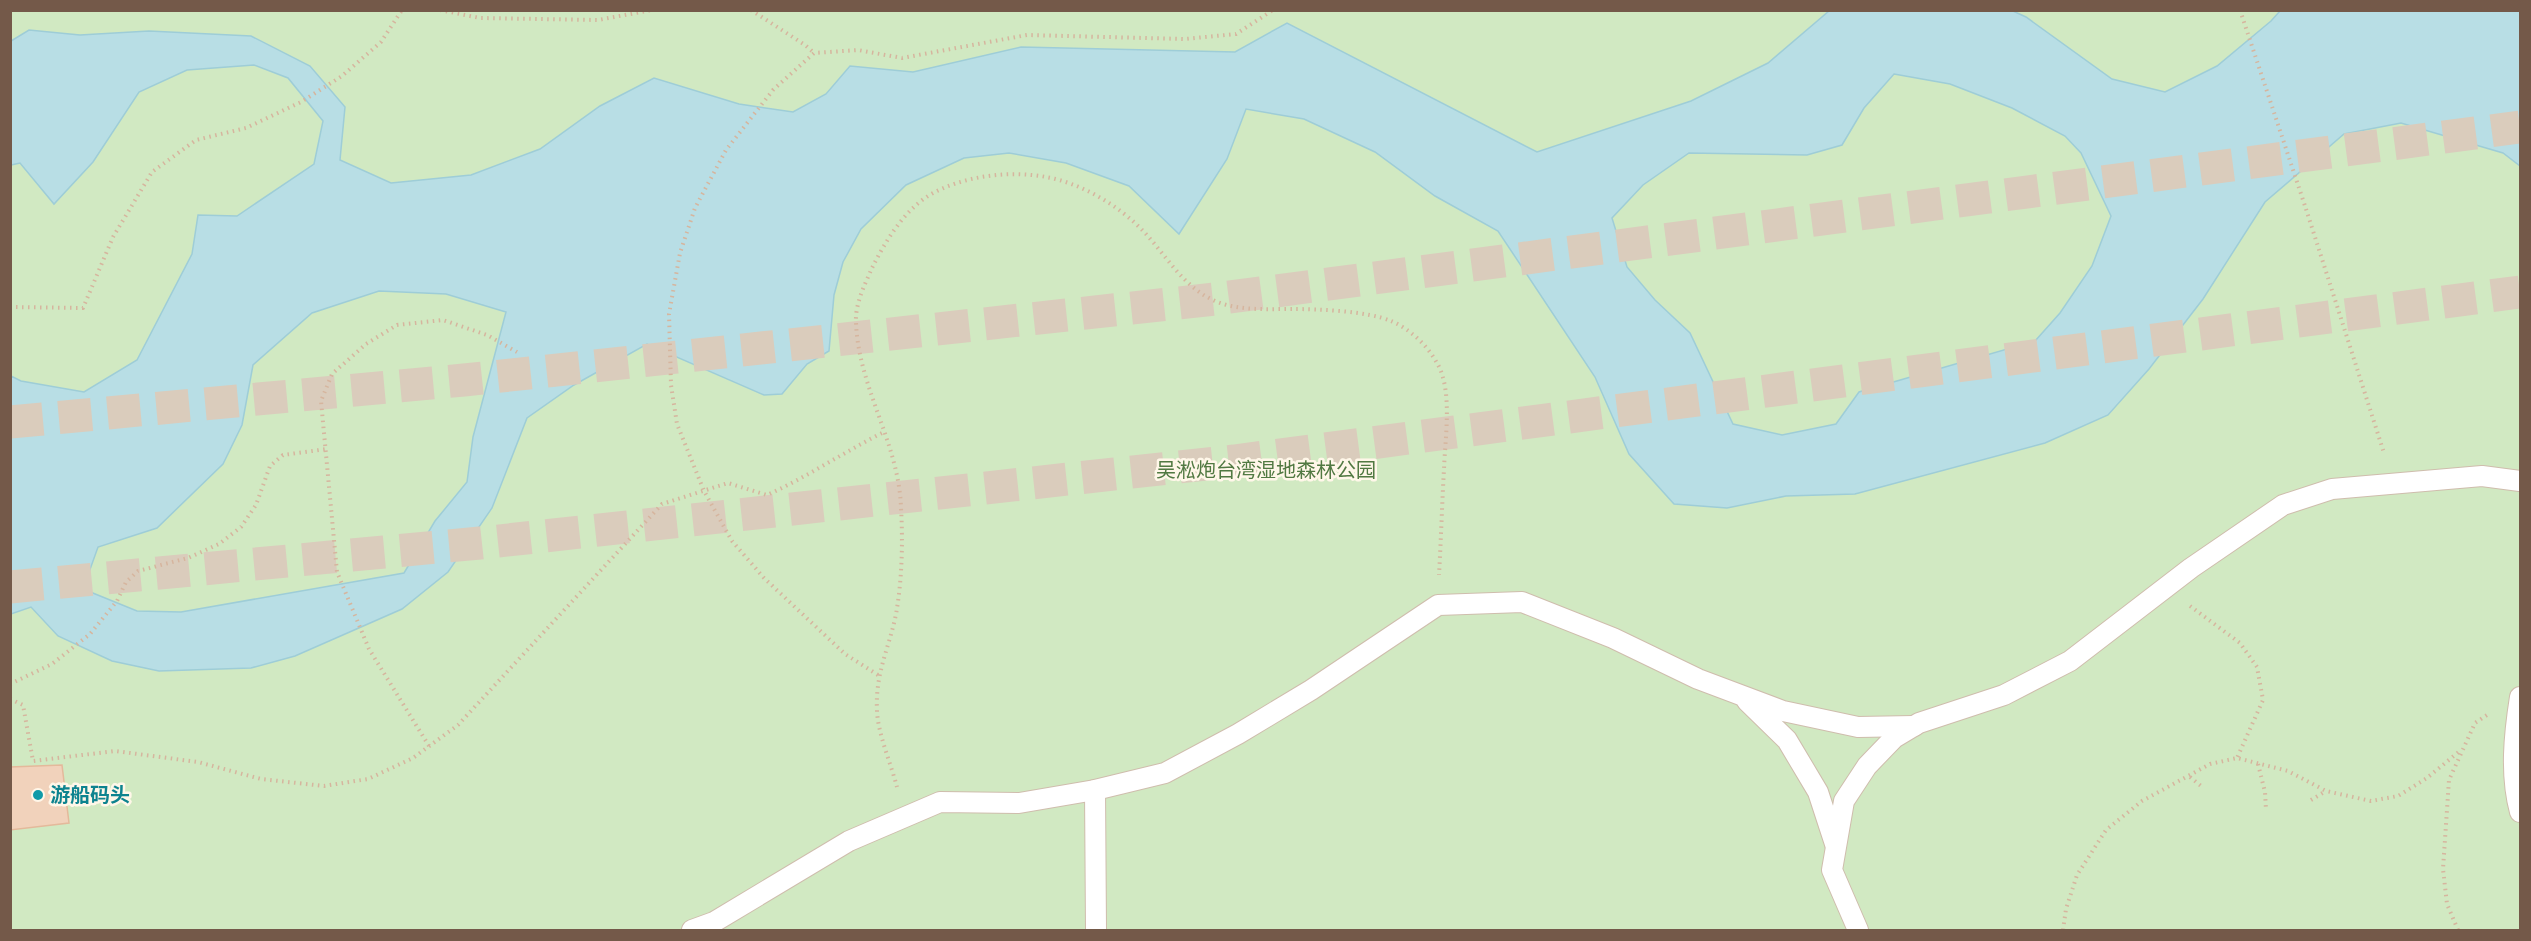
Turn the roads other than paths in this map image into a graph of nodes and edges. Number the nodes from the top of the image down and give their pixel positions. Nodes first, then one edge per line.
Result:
1 (2520, 481) edge
2 (1740, 694) junction
3 (2520, 697) edge
4 (1914, 726) junction
5 (1095, 790) junction
6 (2520, 812) edge
7 (1836, 848) junction
8 (692, 930) edge
9 (1095, 930) edge
10 (1858, 930) edge

1 - 4 lane
2 - 4 lane
2 - 5 lane
2 - 7 lane
3 - 6 lane
4 - 7 lane
5 - 8 lane
5 - 9 lane
7 - 10 lane

